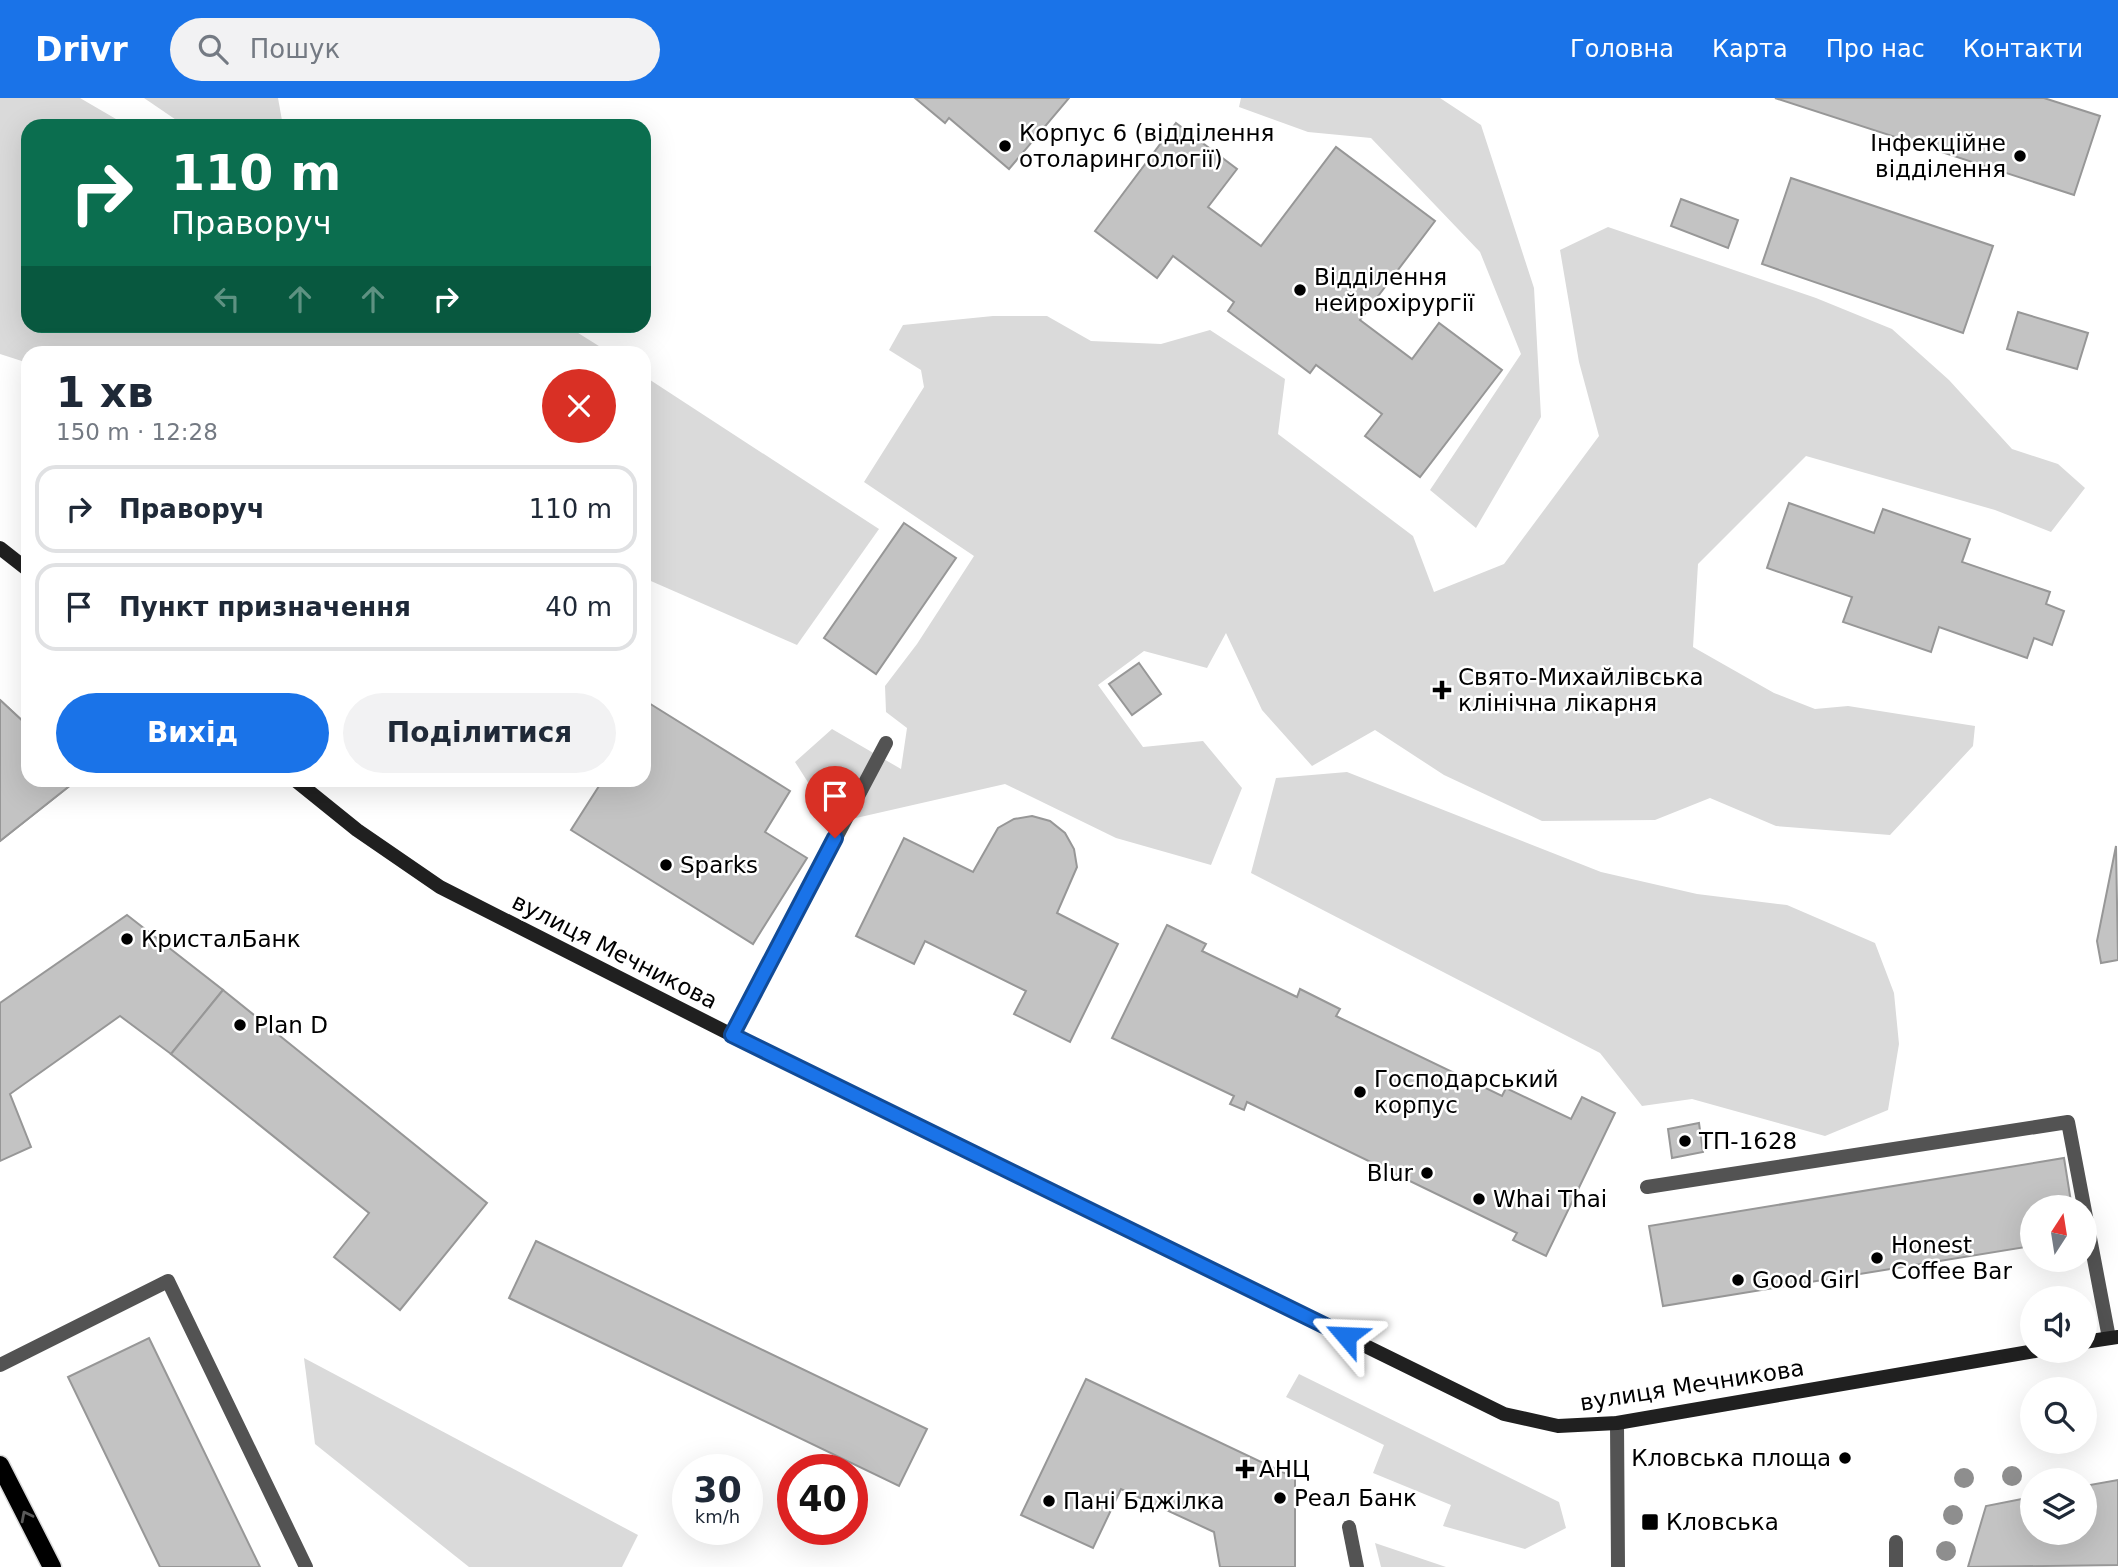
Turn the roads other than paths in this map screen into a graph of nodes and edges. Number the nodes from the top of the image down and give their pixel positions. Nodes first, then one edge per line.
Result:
1 (0, 548) edge
2 (21, 564) edge
3 (886, 743) dead end
4 (304, 787) edge
5 (732, 1035) junction
6 (1647, 1187) dead end
7 (2113, 1337) edge
8 (2020, 1354) edge
9 (0, 1365) edge
10 (1617, 1423) junction
11 (0, 1465) edge
12 (1349, 1527) dead end
13 (1896, 1542) dead end
14 (52, 1567) edge
15 (306, 1567) edge
16 (1357, 1567) edge
17 (1618, 1567) edge
18 (1896, 1567) edge

1 - 2 street
3 - 5 street
4 - 5 street, вулиця Мечникова
5 - 10 street, вулиця Мечникова
6 - 7 street
8 - 10 street, вулиця Мечникова
9 - 15 street
10 - 17 street
14 -> 11 main road
12 - 16 street
13 - 18 street

